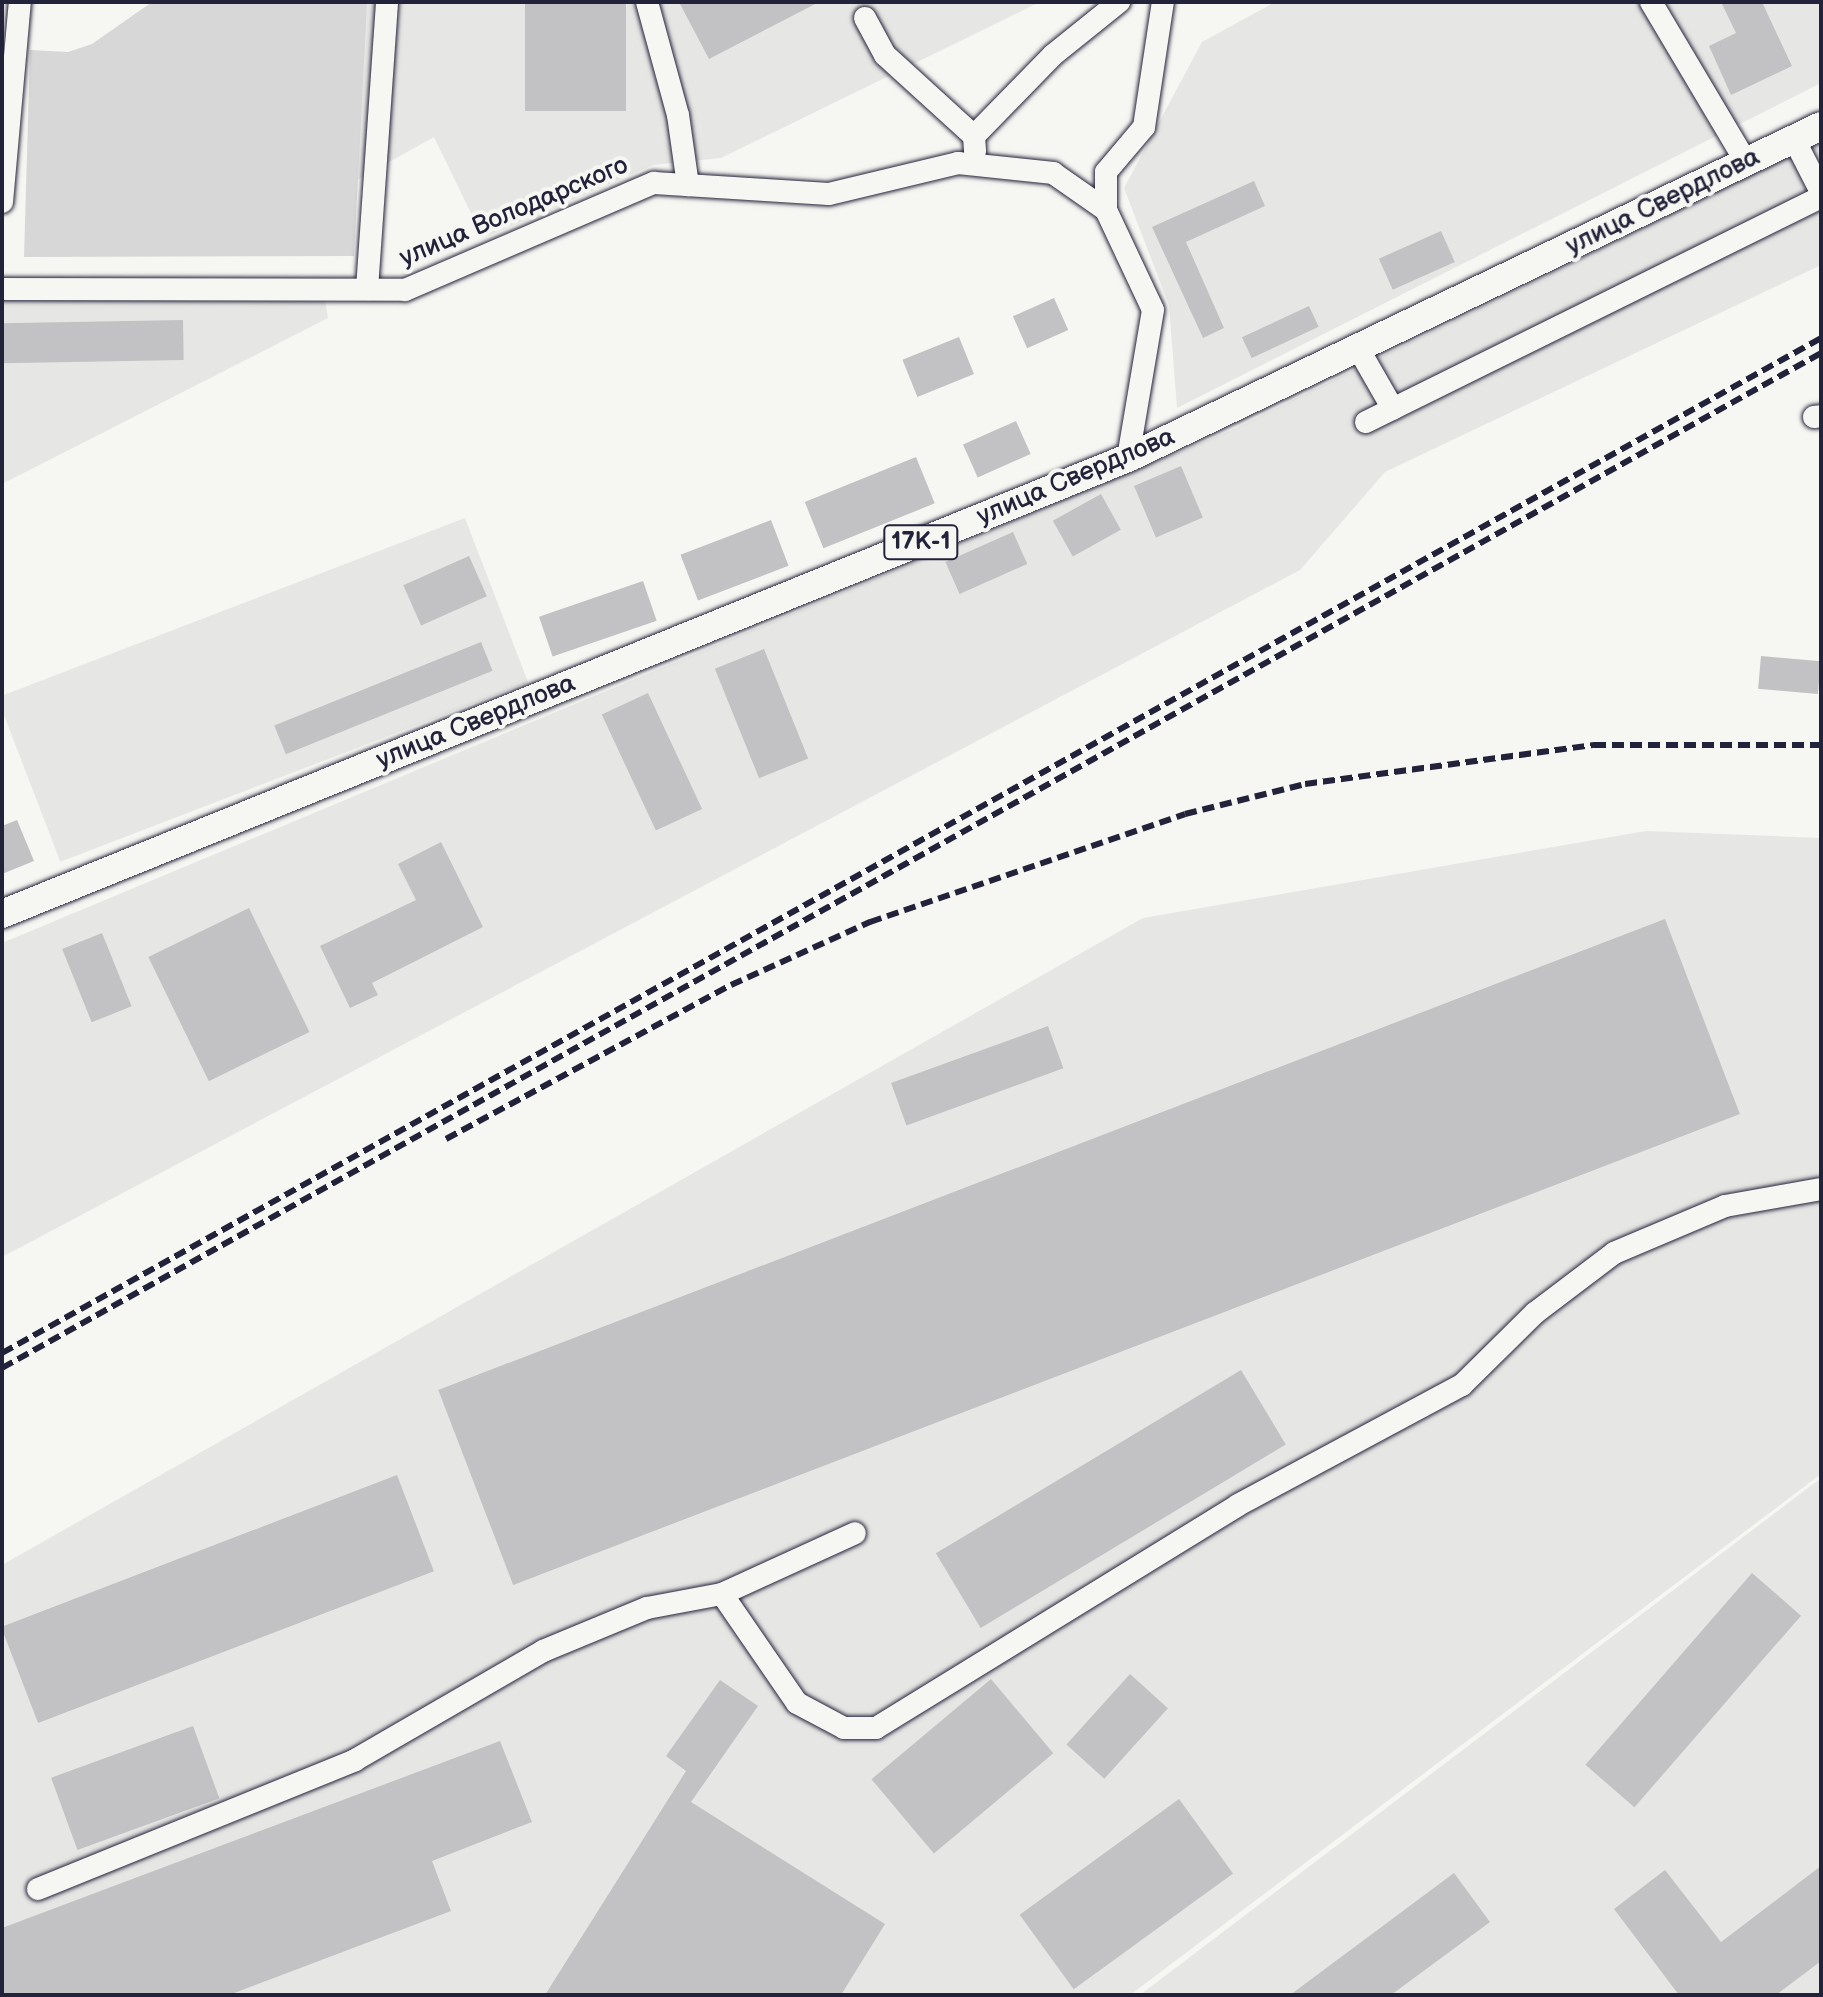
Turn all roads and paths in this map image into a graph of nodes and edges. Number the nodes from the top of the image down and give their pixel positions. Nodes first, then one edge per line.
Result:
1 (20, 2) edge
2 (387, 2) edge
3 (647, 2) edge
4 (1119, 2) edge
5 (1163, 2) edge
6 (1651, 2) edge
7 (865, 18) dead end
8 (1821, 126) edge
9 (974, 136) junction
10 (1794, 139) junction
11 (1746, 162) junction
12 (976, 164) junction
13 (688, 185) junction
14 (1821, 194) edge
15 (2, 202) edge
16 (1106, 210) junction
17 (2, 289) edge
18 (367, 289) junction
19 (1358, 348) junction
20 (1393, 409) junction
21 (1366, 422) dead end
22 (1128, 458) junction
23 (2, 914) edge
24 (1821, 1189) edge
25 (855, 1533) dead end
26 (722, 1594) junction
27 (38, 1889) dead end

1 - 15 street
2 - 18 street
3 - 13 street
4 - 9 street
5 - 16 street
6 - 11 street
7 - 9 street
8 - 10 main road, улица Свердлова / 17К-1
9 - 12 street
10 - 11 main road, улица Свердлова / 17К-1
10 - 14 street
11 - 19 main road, улица Свердлова / 17К-1
12 - 13 street, улица Володарского
12 - 16 street, улица Володарского
13 - 18 street, улица Володарского
14 - 20 street
16 - 22 street, улица Володарского
17 - 18 street, улица Володарского
19 - 20 street
19 - 22 main road, улица Свердлова / 17К-1
20 - 21 street
22 - 23 main road, улица Свердлова / 17К-1
24 - 26 street
25 - 26 street
26 - 27 street

